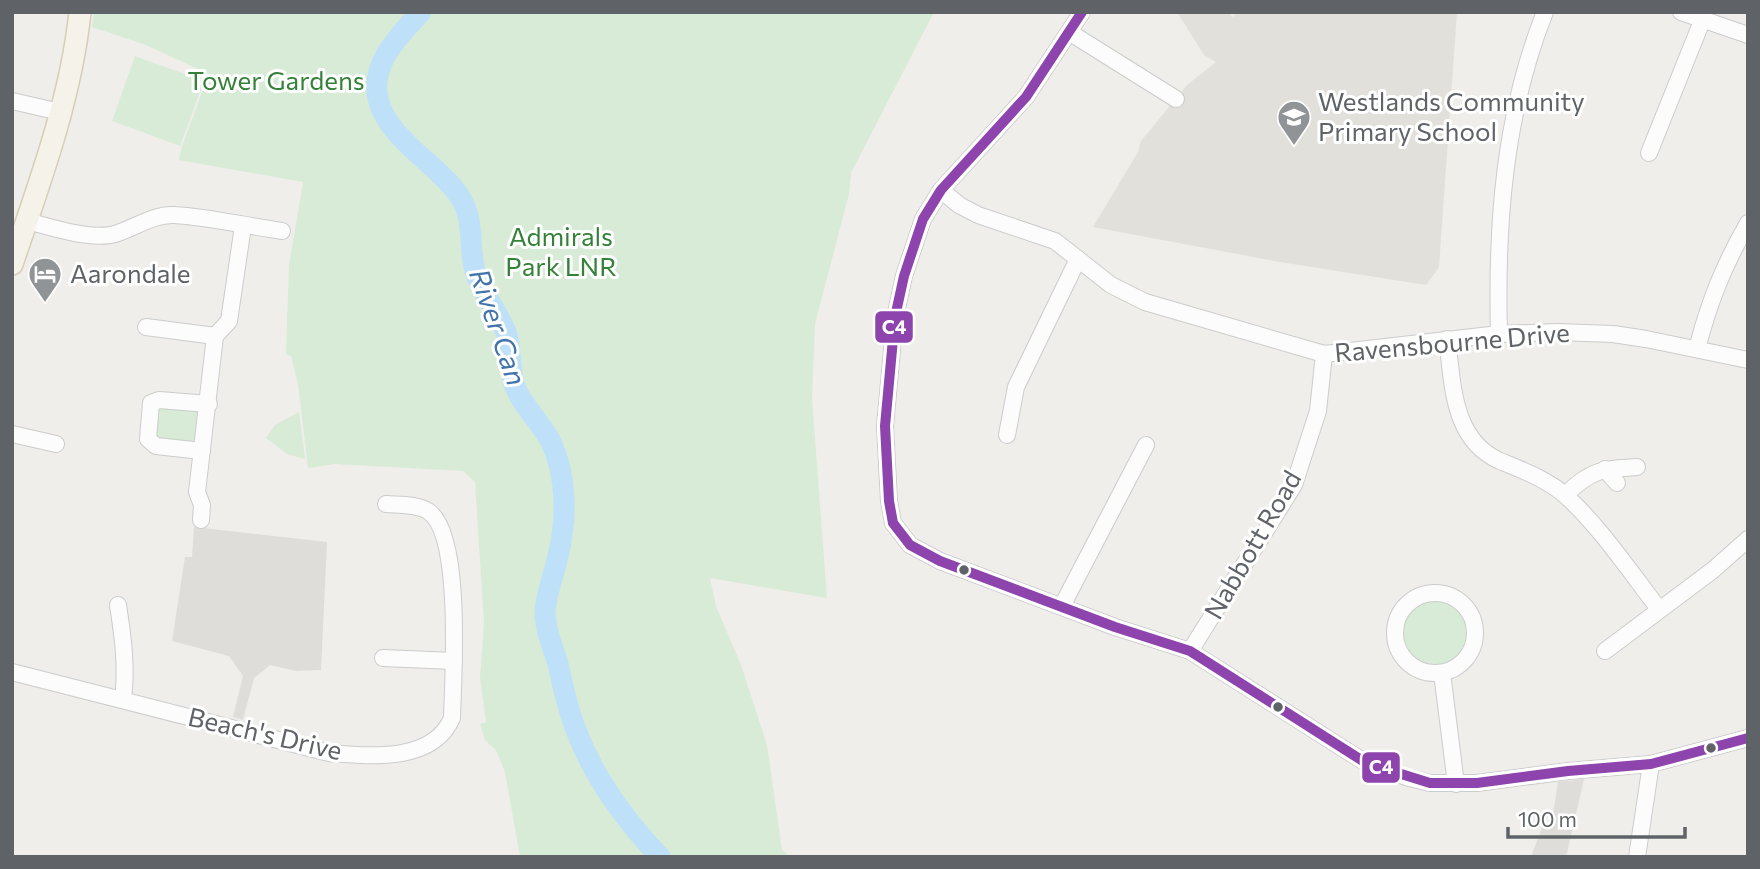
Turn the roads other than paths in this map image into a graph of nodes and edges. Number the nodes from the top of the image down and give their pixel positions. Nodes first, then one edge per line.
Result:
1 (80, 12) edge
2 (1082, 12) edge
3 (1545, 12) edge
4 (1681, 12) edge
5 (1702, 21) junction
6 (1069, 32) junction
7 (1748, 35) edge
8 (1176, 99) dead end
9 (12, 102) edge
10 (60, 111) junction
11 (1649, 153) dead end
12 (940, 190) junction
13 (27, 220) junction
14 (1748, 223) edge
15 (243, 226) junction
16 (282, 231) dead end
17 (1078, 259) junction
18 (12, 264) edge
19 (146, 327) dead end
20 (1499, 334) junction
21 (215, 336) junction
22 (1447, 340) junction
23 (1697, 349) junction
24 (1324, 354) junction
25 (1748, 360) edge
26 (209, 404) junction
27 (12, 434) edge
28 (1007, 435) dead end
29 (56, 444) dead end
30 (1146, 445) dead end
31 (202, 451) junction
32 (1637, 467) dead end
33 (1605, 469) junction
34 (1617, 483) dead end
35 (1565, 495) junction
36 (386, 503) dead end
37 (201, 520) dead end
38 (1748, 539) edge
39 (118, 605) dead end
40 (1062, 606) junction
41 (1659, 609) junction
42 (1189, 651) junction
43 (1605, 651) dead end
44 (383, 658) dead end
45 (454, 661) junction
46 (12, 672) edge
47 (1441, 673) junction
48 (123, 699) junction
49 (1746, 744) edge
50 (1651, 764) junction
51 (1457, 784) junction
52 (1637, 857) edge

1 - 10 main road
2 - 6 street
3 - 20 street
4 - 5 street
5 - 7 street
5 - 11 street
6 - 8 street
6 - 12 street
9 - 10 street
10 - 13 main road
12 - 17 street, Ravensbourne Drive
12 - 40 street
13 - 15 street
13 - 18 main road
14 - 23 street
15 - 16 street
15 - 21 street
17 - 24 street, Ravensbourne Drive
17 - 28 street
19 - 21 street
20 - 22 street, Ravensbourne Drive
20 - 23 street, Ravensbourne Drive
21 - 26 street
22 - 24 street, Ravensbourne Drive
22 - 35 street
23 - 25 street, Ravensbourne Drive
24 - 42 street, Nabbott Road
26 - 31 street
26 - 31 street
27 - 29 street
30 - 40 street
31 - 37 street
32 - 33 street
33 - 34 street
33 - 35 street
35 - 41 street
36 - 45 street, Beach's Drive
38 - 41 street
39 - 48 street
40 - 42 street
41 - 43 street
42 - 51 street
44 - 45 street
45 - 48 street, Beach's Drive
46 - 48 street, Beach's Drive
47 - 47 street
47 - 51 street
49 - 50 street
50 - 51 street
50 - 52 street

